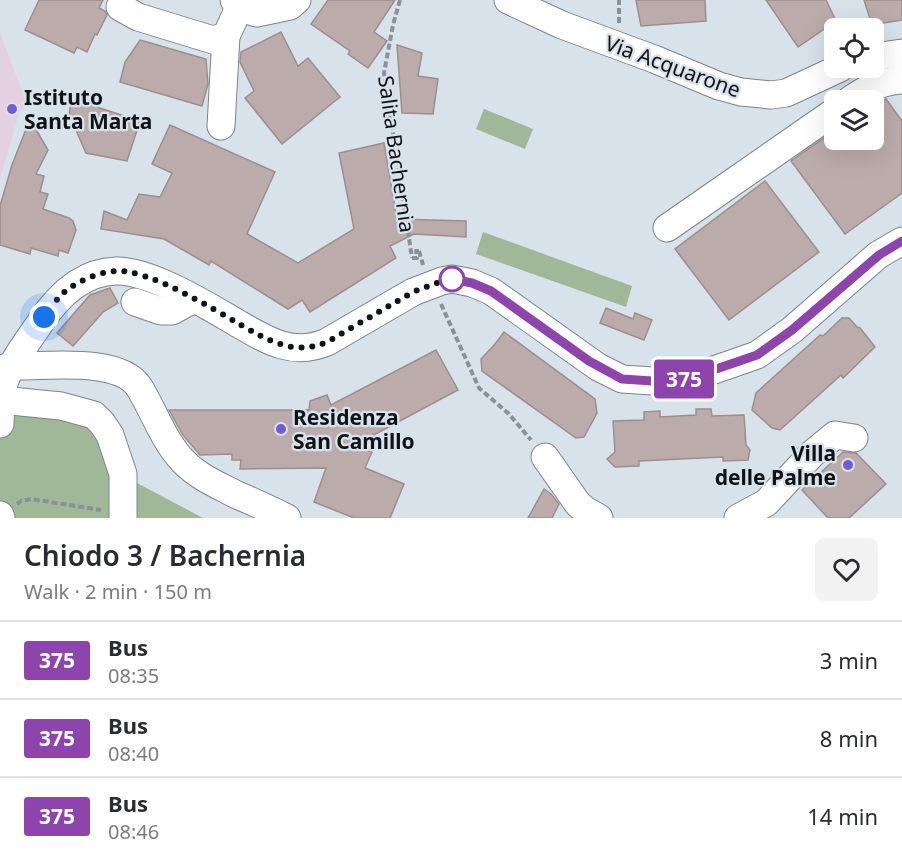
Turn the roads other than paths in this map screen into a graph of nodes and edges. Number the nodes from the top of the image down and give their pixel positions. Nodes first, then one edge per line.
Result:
1 (297, 0) edge
2 (508, 0) edge
3 (237, 4) edge
4 (120, 7) dead end
5 (226, 36) junction
6 (902, 53) edge
7 (884, 55) edge
8 (824, 75) edge
9 (902, 80) edge
10 (865, 90) edge
11 (824, 119) edge
12 (221, 126) dead end
13 (667, 228) dead end
14 (902, 241) edge
15 (194, 299) junction
16 (135, 302) dead end
17 (6, 368) edge
18 (1, 412) edge
19 (854, 438) dead end
20 (545, 457) road end
21 (123, 516) edge
22 (287, 518) edge
23 (599, 518) edge
24 (738, 518) edge

1 - 3 street
2 - 8 street, Via Acquarone
3 - 5 street
4 - 5 street
5 - 12 street
6 - 7 street
9 - 10 street
11 - 13 street
14 - 15 street
15 - 16 street
15 - 17 street
17 - 18 street
17 - 22 street
18 - 21 street
19 - 24 street
20 - 23 street

